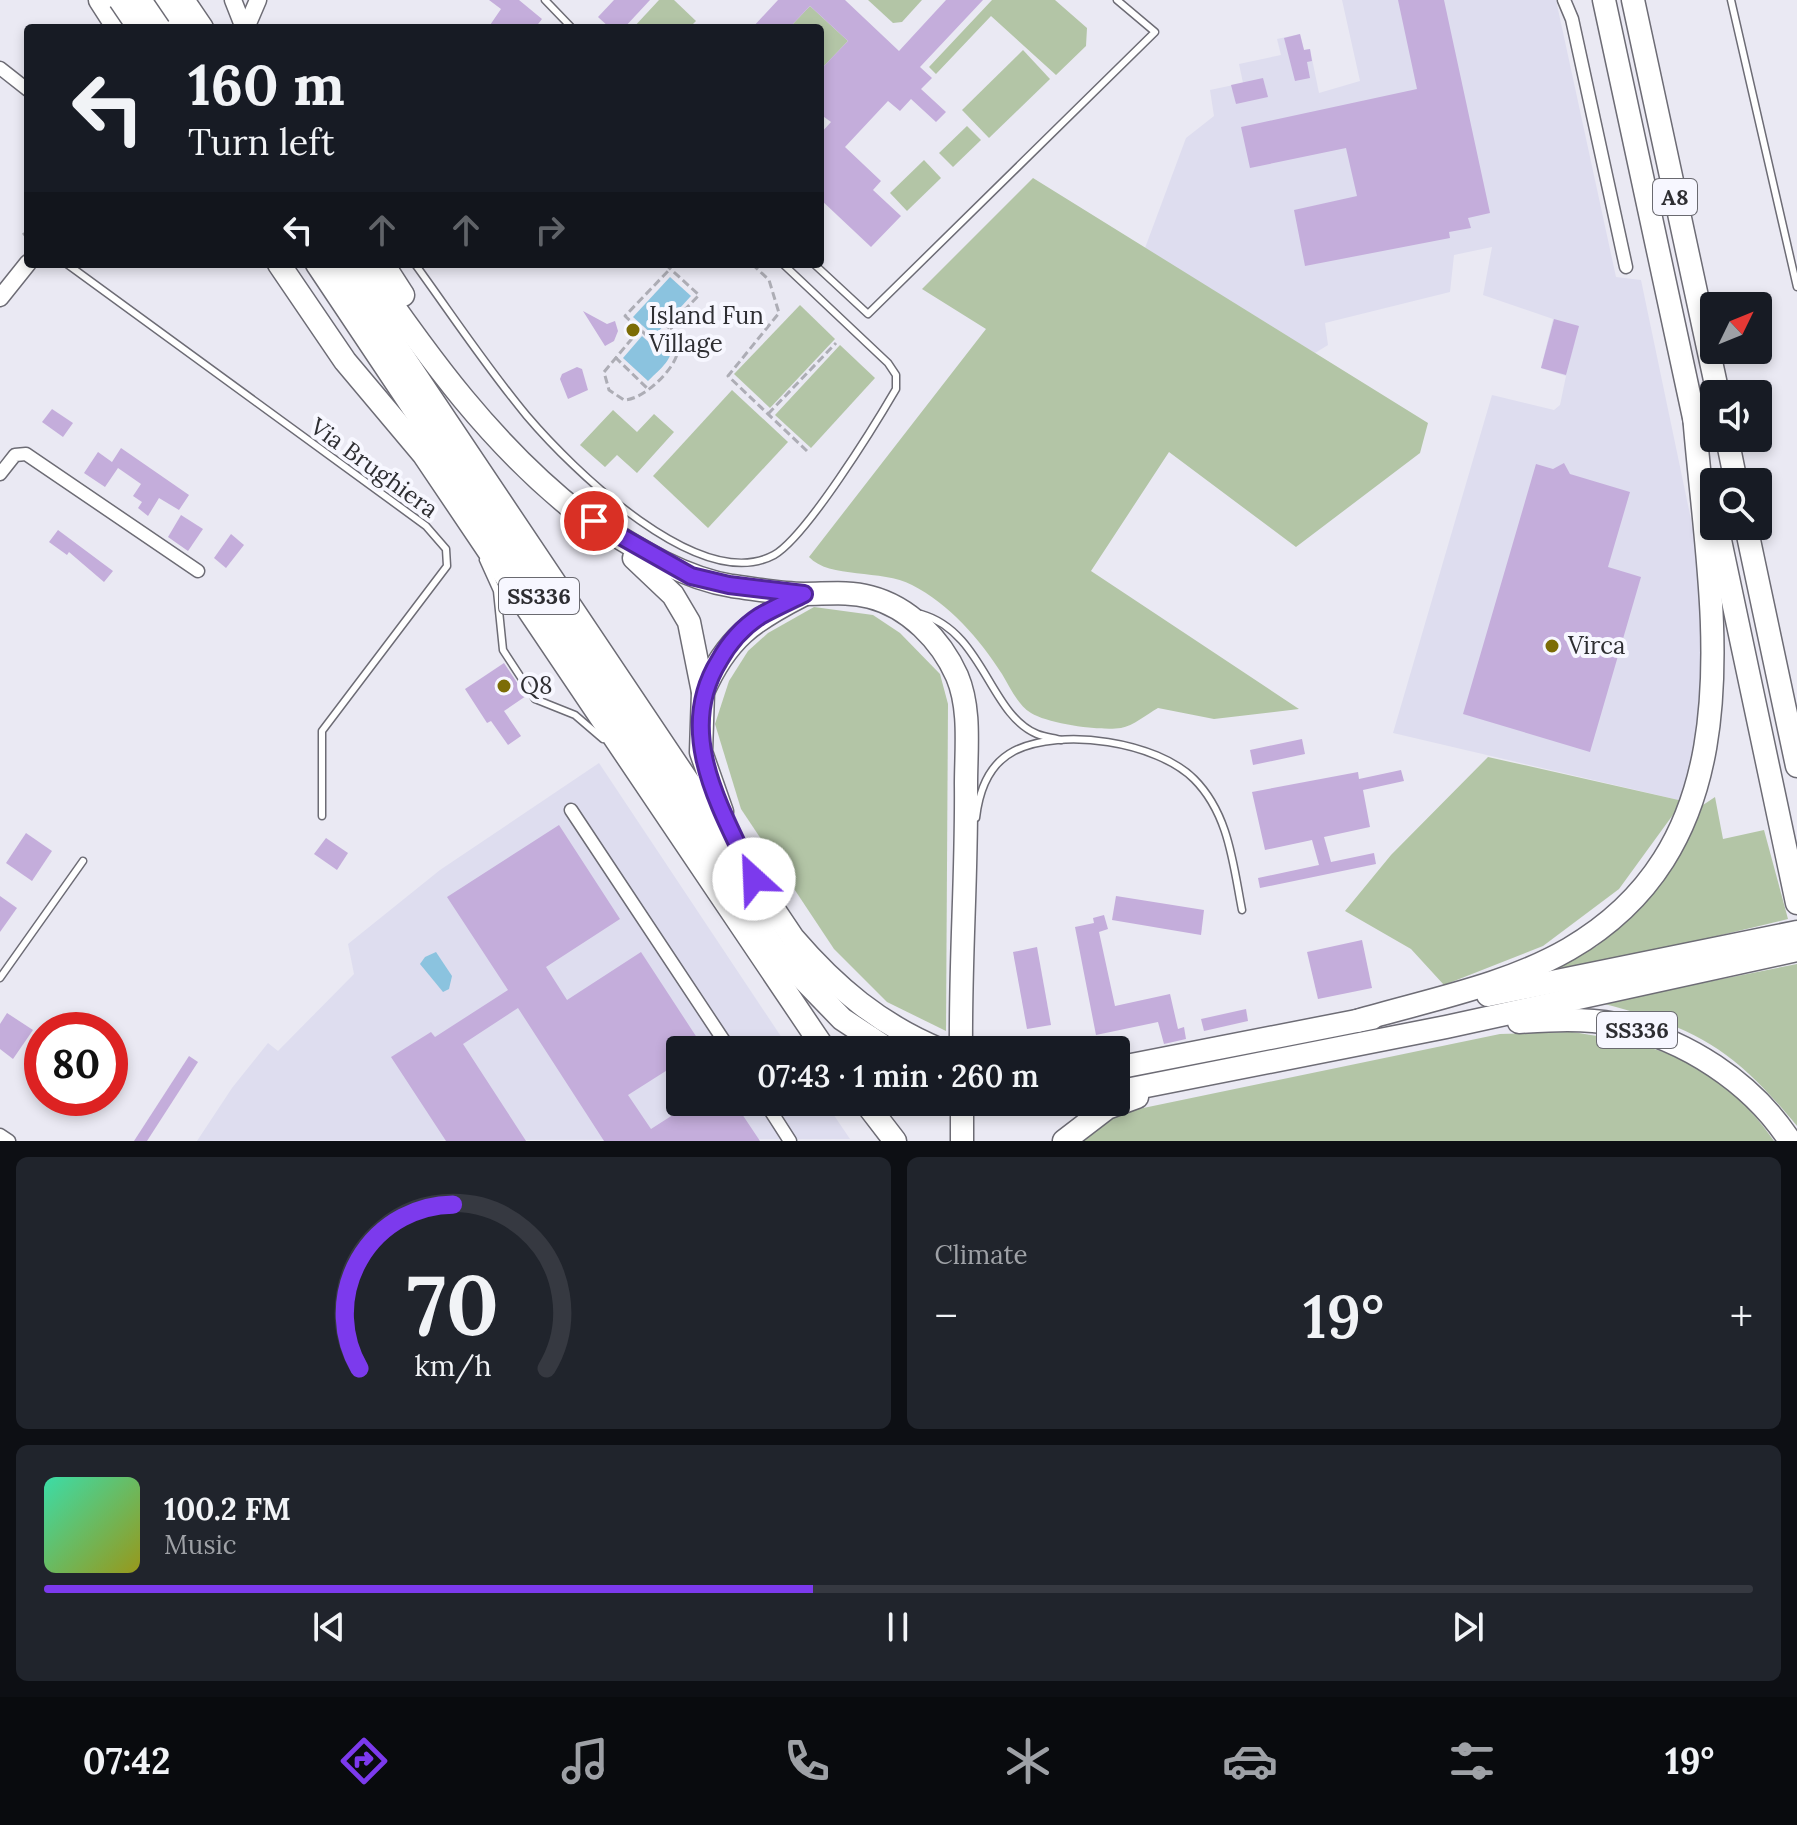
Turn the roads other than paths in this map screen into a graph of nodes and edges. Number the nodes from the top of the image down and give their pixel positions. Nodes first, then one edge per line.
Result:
1 (100, 0) edge
2 (120, 0) edge
3 (141, 0) edge
4 (164, 0) edge
5 (183, 0) edge
6 (233, 0) edge
7 (258, 0) edge
8 (545, 0) edge
9 (1117, 0) edge
10 (1564, 0) edge
11 (1604, 0) edge
12 (1633, 0) edge
13 (1731, 0) edge
14 (115, 24) edge
15 (132, 24) edge
16 (136, 24) edge
17 (156, 24) edge
18 (179, 24) edge
19 (199, 24) edge
20 (243, 24) edge
21 (247, 24) edge
22 (568, 24) edge
23 (0, 68) edge
24 (24, 87) edge
25 (1626, 267) dead end
26 (24, 268) edge
27 (72, 268) edge
28 (282, 268) edge
29 (299, 268) edge
30 (320, 268) edge
31 (344, 268) edge
32 (367, 268) edge
33 (386, 268) edge
34 (418, 268) edge
35 (787, 268) edge
36 (818, 268) edge
37 (1797, 287) edge
38 (0, 298) edge
39 (1715, 380) edge
40 (1694, 414) junction
41 (497, 440) junction
42 (424, 455) junction
43 (1705, 468) edge
44 (0, 474) edge
45 (458, 506) junction
46 (570, 507) junction
47 (1720, 540) edge
48 (1749, 540) edge
49 (198, 571) dead end
50 (804, 594) junction
51 (893, 606) junction
52 (1770, 636) junction
53 (703, 692) junction
54 (1797, 699) edge
55 (1069, 741) junction
56 (1797, 766) edge
57 (642, 780) junction
58 (571, 810) dead end
59 (322, 816) dead end
60 (83, 861) dead end
61 (754, 879) junction
62 (967, 897) junction
63 (1797, 903) edge
64 (1242, 910) dead end
65 (1797, 932) edge
66 (1797, 950) edge
67 (1746, 953) junction
68 (0, 978) edge
69 (1357, 1021) junction
70 (1446, 1027) junction
71 (721, 1036) edge
72 (816, 1036) edge
73 (868, 1036) edge
74 (911, 1036) edge
75 (961, 1036) edge
76 (1130, 1065) edge
77 (1184, 1080) junction
78 (1130, 1090) edge
79 (774, 1116) edge
80 (876, 1116) edge
81 (962, 1116) edge
82 (0, 1135) edge
83 (962, 1138) edge
84 (9, 1141) edge
85 (790, 1141) edge
86 (895, 1141) edge
87 (1064, 1141) edge
88 (1790, 1141) edge

1 - 14 highway
2 - 16 highway, bridge
3 - 15 main road
3 - 17 highway, bridge
4 - 18 highway
5 - 19 highway
6 - 20 main road
7 - 21 main road
8 - 22 lane
9 - 36 lane
10 - 25 street
11 - 40 highway, A8
12 - 39 highway, A8
13 - 37 lane
23 - 24 street
26 - 38 main road
27 - 59 lane, Via Brughiera
28 - 42 highway
29 - 42 highway
30 - 73 highway, SS336
31 - 61 highway, SS336
32 - 41 highway
33 - 41 highway
34 - 35 lane
40 - 43 highway, A8
40 - 69 highway
41 - 46 highway
42 - 45 highway
44 - 49 street
45 - 57 highway
45 - 57 lane
46 - 50 highway
46 - 53 highway
47 - 63 highway
48 - 52 highway
50 - 51 highway
50 - 53 highway
51 - 55 lane
51 - 62 highway
52 - 54 highway
52 - 56 highway
53 - 61 highway
55 - 62 lane
55 - 64 lane
57 - 72 highway
58 - 71 street
60 - 68 lane
61 - 74 highway
62 - 75 highway
65 - 67 highway
66 - 67 highway, SS336
67 - 69 highway
67 - 70 highway, SS336
69 - 76 highway
70 - 77 highway
70 - 88 highway, SS336
77 - 78 highway
77 - 87 highway
79 - 85 street
80 - 86 highway
81 - 83 highway
82 - 84 street

